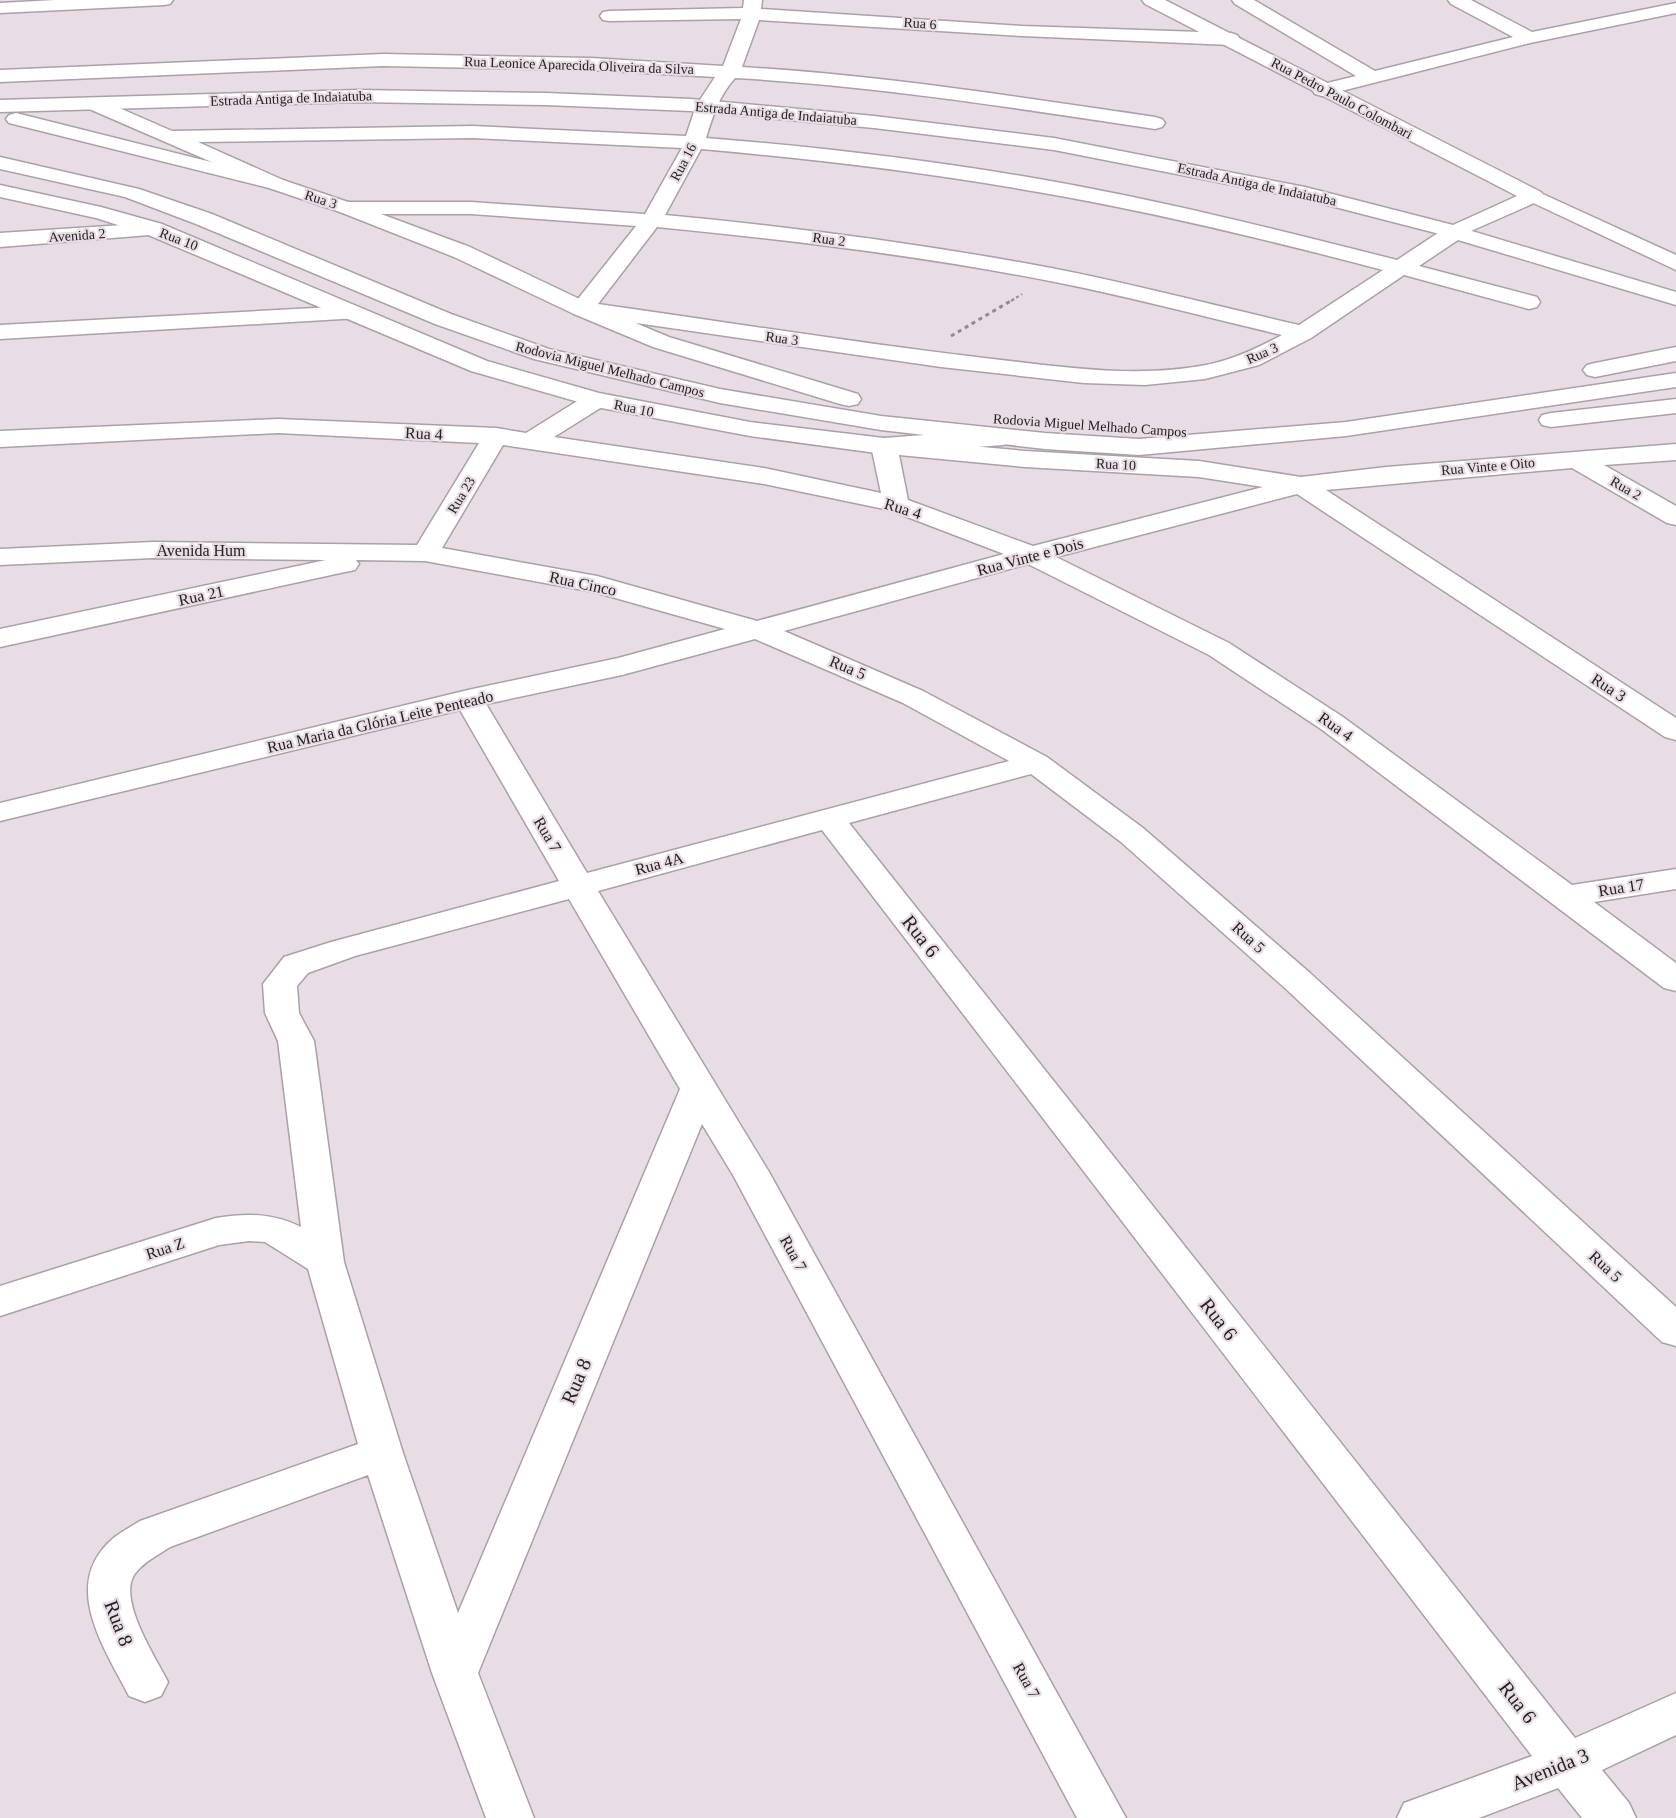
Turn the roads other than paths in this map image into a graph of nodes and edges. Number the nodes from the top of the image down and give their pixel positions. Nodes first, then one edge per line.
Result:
1 (164, 0) edge
2 (1151, 0) edge
3 (1241, 0) edge
4 (1457, 0) edge
5 (752, 7) edge
6 (0, 8) edge
7 (1676, 8) edge
8 (609, 16) dead end
9 (1530, 38) junction
10 (1231, 39) junction
11 (731, 71) junction
12 (0, 76) edge
13 (1372, 77) junction
14 (1322, 90) junction
15 (94, 105) junction
16 (0, 106) edge
17 (706, 106) junction
18 (0, 115) edge
19 (1155, 123) dead end
20 (169, 137) junction
21 (694, 144) junction
22 (0, 147) edge
23 (0, 163) edge
24 (276, 184) junction
25 (0, 191) edge
26 (1534, 196) junction
27 (347, 207) junction
28 (652, 220) junction
29 (272, 225) dead end
30 (154, 230) junction
31 (1455, 232) junction
32 (0, 240) edge
33 (1676, 263) edge
34 (1402, 267) junction
35 (1674, 299) dead end
36 (1529, 302) dead end
37 (582, 309) junction
38 (351, 313) junction
39 (0, 332) edge
40 (1303, 333) junction
41 (594, 345) dead end
42 (1676, 354) edge
43 (1676, 380) edge
44 (849, 399) junction
45 (596, 400) junction
46 (1676, 406) edge
47 (1113, 428) junction
48 (496, 436) junction
49 (1003, 437) junction
50 (1248, 437) junction
51 (0, 439) edge
52 (532, 440) junction
53 (884, 446) junction
54 (1139, 447) junction
55 (1676, 452) edge
56 (1575, 459) junction
57 (1301, 485) junction
58 (896, 504) junction
59 (1676, 517) edge
60 (414, 552) junction
61 (1031, 555) junction
62 (0, 557) edge
63 (759, 630) junction
64 (0, 638) edge
65 (468, 699) junction
66 (1676, 731) edge
67 (1036, 763) junction
68 (0, 812) edge
69 (829, 818) junction
70 (1676, 879) edge
71 (578, 885) junction
72 (1566, 896) junction
73 (1676, 980) edge
74 (698, 1089) junction
75 (325, 1262) junction
76 (0, 1301) edge
77 (1676, 1331) edge
78 (382, 1453) junction
79 (455, 1673) junction
80 (145, 1682) dead end
81 (1676, 1713) edge
82 (1567, 1764) junction
83 (510, 1818) edge
84 (1102, 1818) edge
85 (1421, 1818) edge
86 (1612, 1818) edge

1 - 6 main road
2 - 10 main road, Rua Pedro Paulo Colombari
3 - 13 main road
4 - 9 main road
5 - 8 main road, Rua 6
5 - 10 main road, Rua 6
5 - 11 main road, Rua 16
7 - 9 main road
9 - 13 main road
10 - 14 main road, Rua Pedro Paulo Colombari
11 - 12 main road, Rua Leonice Aparecida Oliveira da Silva
11 - 17 main road, Rua 16
11 - 19 main road, Rua Leonice Aparecida Oliveira da Silva
13 - 14 main road
14 - 26 main road, Rua Pedro Paulo Colombari
15 - 16 main road, Estrada Antiga de Indaiatuba
15 - 17 main road, Estrada Antiga de Indaiatuba
15 - 20 main road, Rua 3
17 - 21 main road, Rua 16
17 - 31 main road, Estrada Antiga de Indaiatuba
18 - 24 main road
20 - 21 main road, Rua 3
20 - 24 main road, Rua 3
21 - 28 main road, Rua 16
21 - 34 main road, Rua 3
22 - 29 main road
23 - 49 main road, Rodovia Miguel Melhado Campos
24 - 27 main road, Rua 3
25 - 30 main road, Rua 10
26 - 31 main road
26 - 33 main road, Rua Pedro Paulo Colombari
27 - 28 main road, Rua 2
27 - 37 main road, Rua 3
28 - 37 main road, Rua 16
28 - 40 main road, Rua 2
30 - 32 main road, Avenida 2
30 - 38 main road, Rua 10
31 - 34 main road, Rua 3
31 - 35 main road, Estrada Antiga de Indaiatuba
34 - 36 main road, Rua 3
34 - 40 main road, Rua 3
37 - 40 main road, Rua 3
37 - 44 main road
38 - 39 main road
38 - 45 main road, Rua 10
41 - 44 main road, Rodovia Miguel Melhado Campos
42 - 47 main road
43 - 50 main road, Rodovia Miguel Melhado Campos
44 - 47 main road, Rodovia Miguel Melhado Campos
45 - 52 main road
45 - 53 main road, Rua 10
46 - 54 main road
47 - 50 main road, Rodovia Miguel Melhado Campos
48 - 51 main road, Rua 4
48 - 52 main road, Rua 4
48 - 60 main road, Rua 23
49 - 53 main road
49 - 54 main road, Rodovia Miguel Melhado Campos
50 - 54 main road, Rodovia Miguel Melhado Campos
52 - 58 main road, Rua 4
53 - 57 main road, Rua 10
53 - 58 main road
55 - 56 main road, Rua Vinte e Oito
56 - 57 main road, Rua Vinte e Oito
56 - 59 main road, Rua 2
57 - 61 main road, Rua Vinte e Dois
57 - 66 main road, Rua 3
58 - 61 main road, Rua 4
60 - 62 main road, Avenida Hum
60 - 63 main road, Rua Cinco
60 - 64 main road, Rua 21
61 - 63 main road, Rua Vinte e Dois
61 - 72 main road, Rua 4
63 - 65 main road, Rua Maria da Glória Leite Penteado
63 - 67 main road, Rua 5
65 - 68 main road, Rua Maria da Glória Leite Penteado
65 - 71 main road, Rua 7
67 - 69 main road, Rua 4A
67 - 77 main road, Rua 5
69 - 71 main road, Rua 4A
69 - 82 main road, Rua 6
70 - 72 main road, Rua 17
71 - 74 main road, Rua 7
71 - 75 main road, Rua 4A
72 - 73 main road, Rua 4
74 - 79 main road, Rua 8
74 - 84 main road, Rua 7
75 - 76 main road, Rua Z
75 - 78 main road
78 - 79 main road
78 - 80 main road, Rua 8
79 - 83 main road
81 - 82 main road, Avenida 3
82 - 85 main road, Avenida 3
82 - 86 main road, Rua 6

